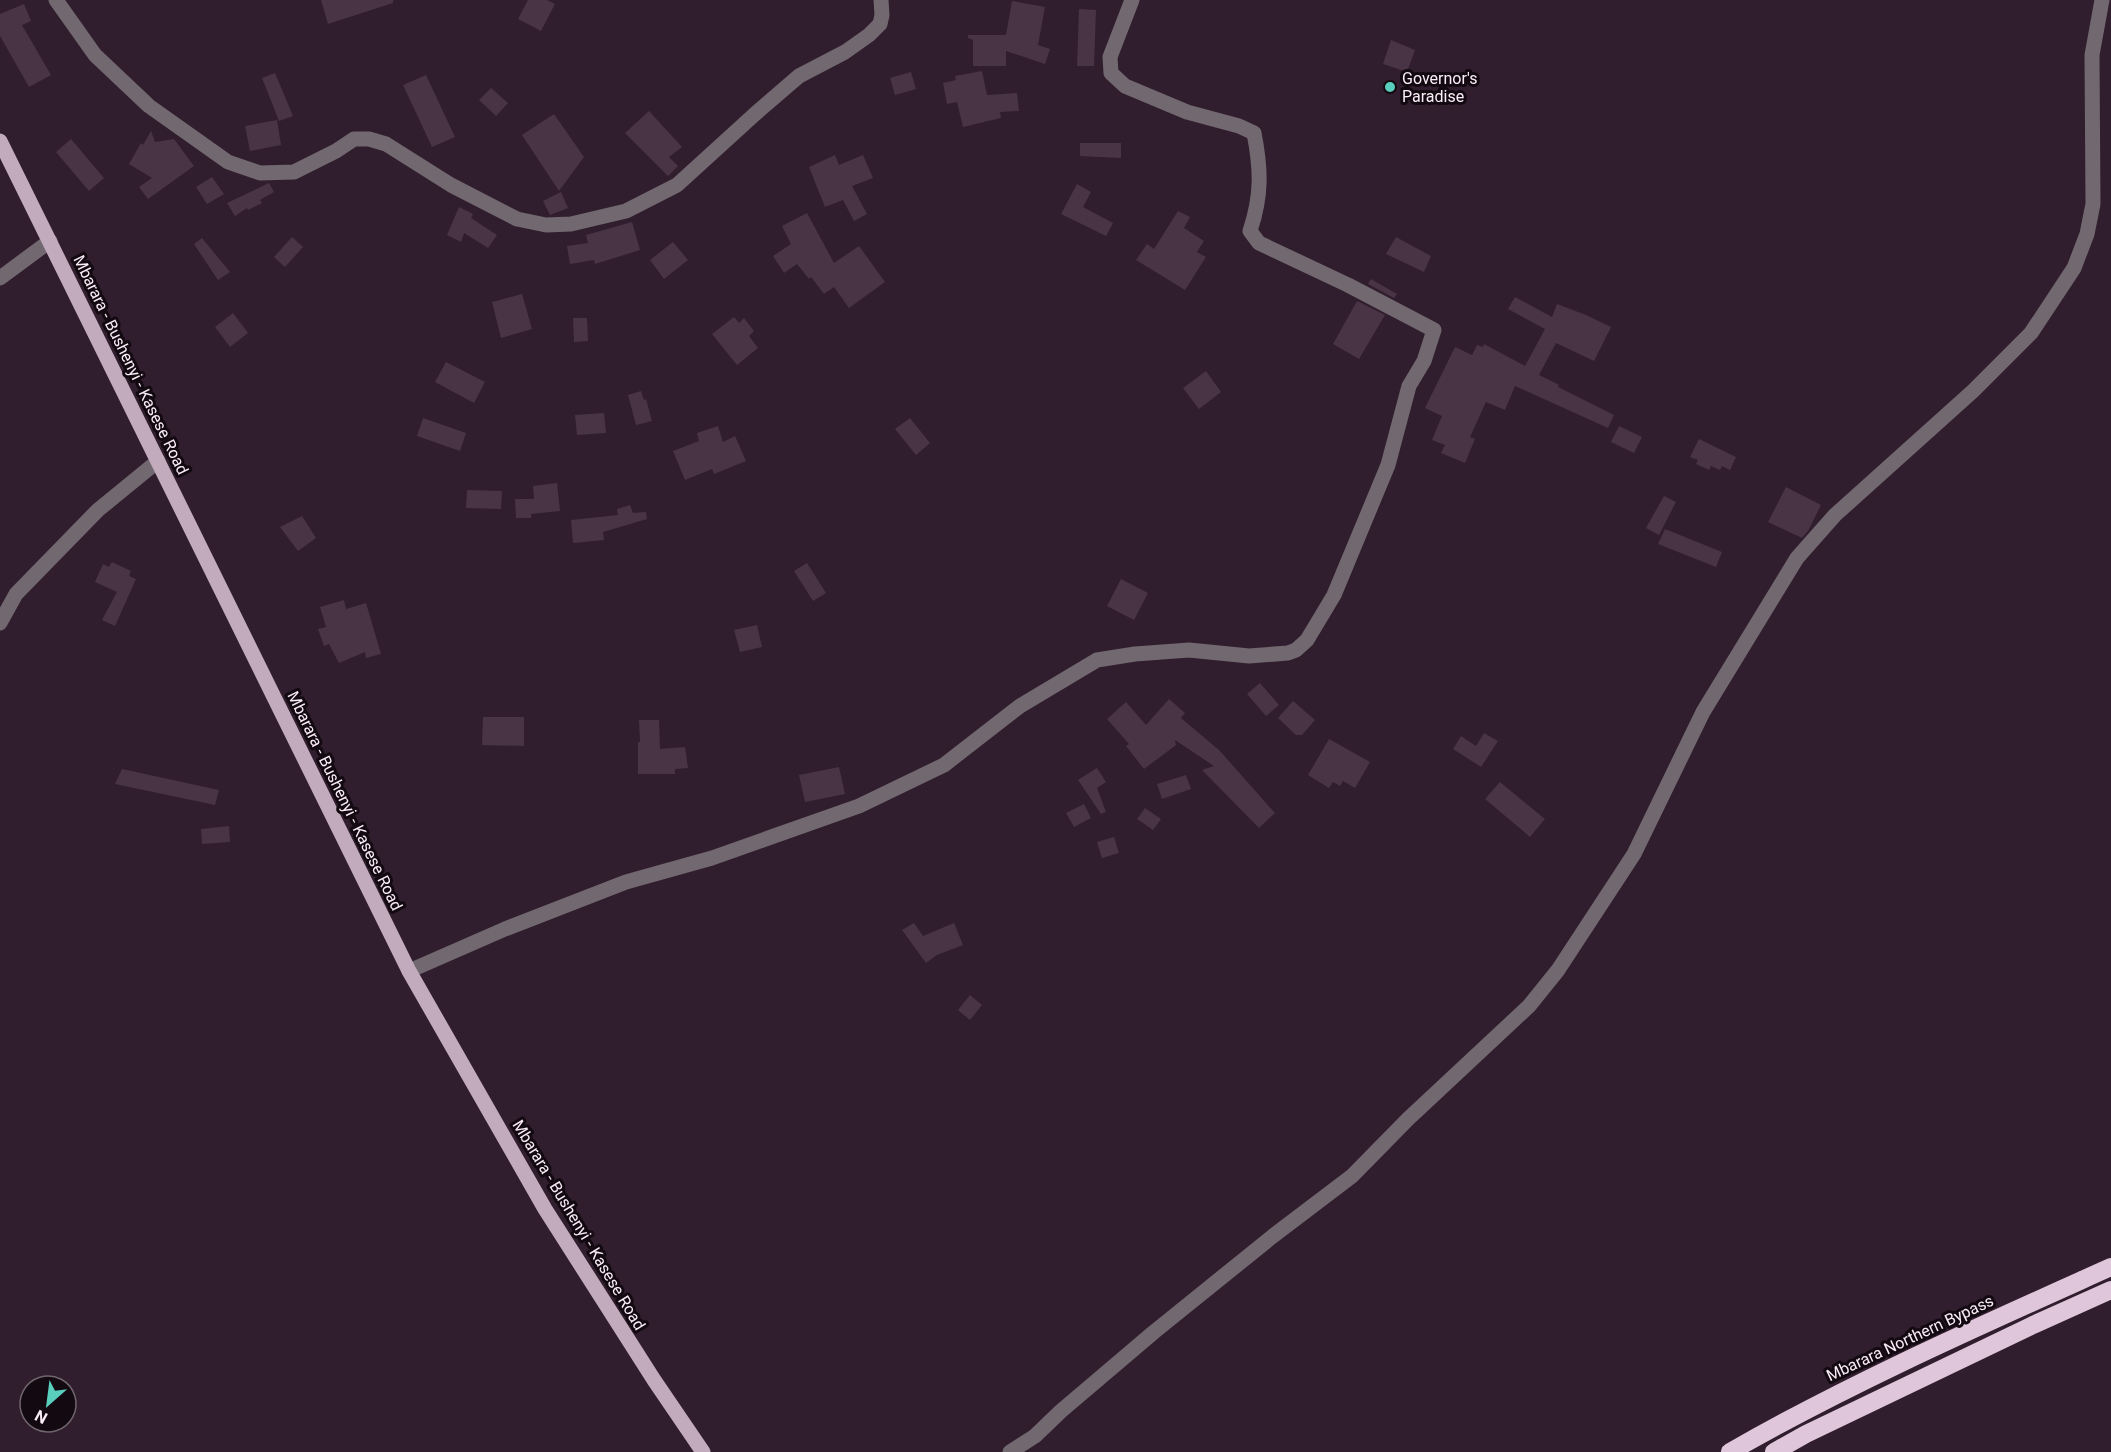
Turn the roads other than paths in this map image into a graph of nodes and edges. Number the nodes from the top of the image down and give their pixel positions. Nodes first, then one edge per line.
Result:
1 (56, 0) edge
2 (881, 0) edge
3 (1132, 0) edge
4 (2102, 0) edge
5 (0, 141) edge
6 (50, 241) junction
7 (0, 278) edge
8 (158, 461) junction
9 (0, 623) edge
10 (409, 971) junction
11 (2111, 1267) edge
12 (2111, 1290) edge
13 (703, 1452) edge
14 (1010, 1452) edge
15 (1730, 1452) edge
16 (1774, 1452) edge

1 - 2 street
3 - 10 street
4 - 14 street
5 - 6 main road, Mbarara - Bushenyi - Kasese Road
6 - 7 street
6 - 8 main road, Mbarara - Bushenyi - Kasese Road
8 - 9 street
8 - 10 main road, Mbarara - Bushenyi - Kasese Road
10 - 13 main road, Mbarara - Bushenyi - Kasese Road
11 - 15 highway, Mbarara Northern Bypass
12 - 16 highway

